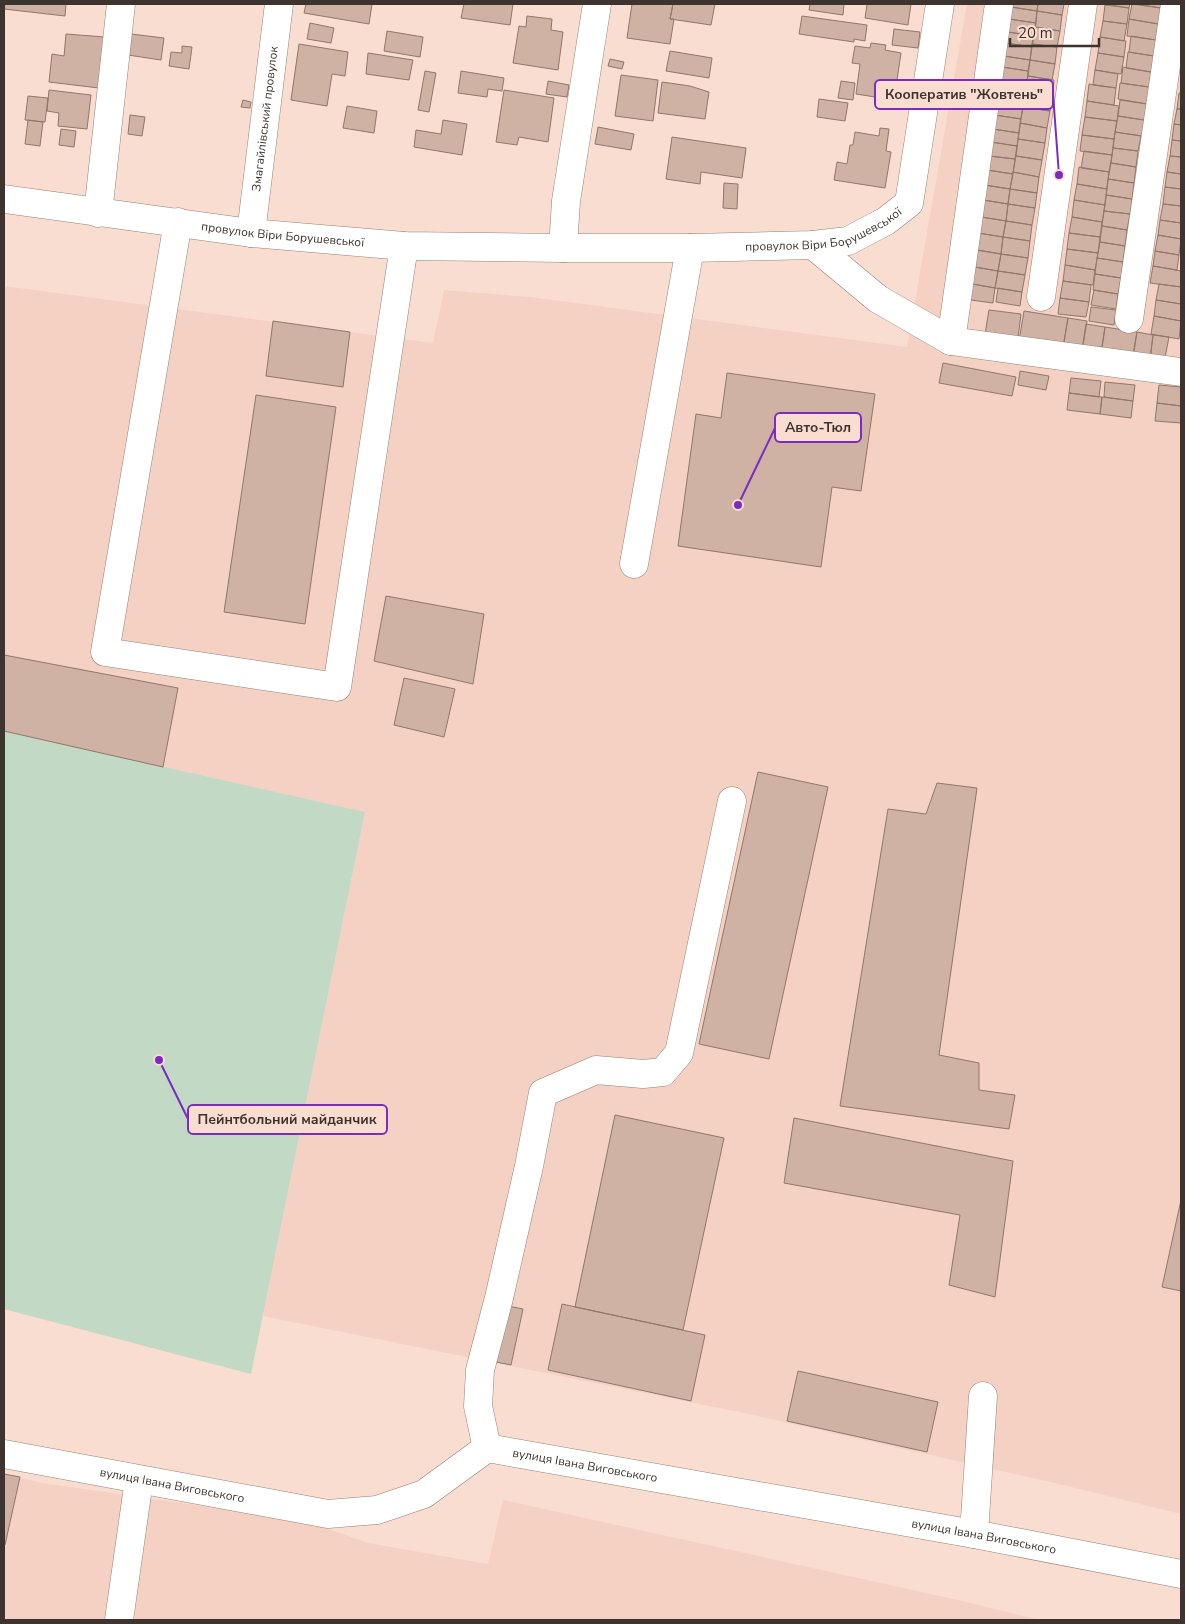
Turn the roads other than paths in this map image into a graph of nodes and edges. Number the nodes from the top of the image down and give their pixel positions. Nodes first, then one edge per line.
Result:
1 (121, 4) edge
2 (279, 4) edge
3 (597, 4) edge
4 (940, 4) edge
5 (999, 4) edge
6 (1083, 4) edge
7 (1175, 4) edge
8 (4, 198) edge
9 (98, 213) junction
10 (178, 222) junction
11 (251, 233) junction
12 (813, 245) junction
13 (404, 246) junction
14 (563, 248) junction
15 (690, 248) junction
16 (1041, 297) dead end
17 (1130, 319) dead end
18 (951, 340) junction
19 (1181, 372) edge
20 (634, 564) dead end
21 (732, 801) dead end
22 (983, 1396) dead end
23 (487, 1448) junction
24 (4, 1454) edge
25 (139, 1480) junction
26 (974, 1534) junction
27 (1181, 1574) edge
28 (119, 1620) edge

1 - 9 street
2 - 11 street, Змагайлівський провулок
3 - 14 street
4 - 12 street, провулок Віри Борушевської
5 - 18 street
6 - 16 street
7 - 17 street
8 - 9 street, провулок Віри Борушевської
9 - 10 street, провулок Віри Борушевської
10 - 11 street, провулок Віри Борушевської
10 - 13 street
11 - 13 street, провулок Віри Борушевської
12 - 15 street, провулок Віри Борушевської
12 - 18 street
13 - 14 street, провулок Віри Борушевської
14 - 15 street, провулок Віри Борушевської
15 - 20 street
18 - 19 street
21 - 23 street
22 - 26 street
23 - 25 street, вулиця Івана Виговського
23 - 26 street, вулиця Івана Виговського
24 - 25 street, вулиця Івана Виговського
25 - 28 street
26 - 27 street, вулиця Івана Виговського

